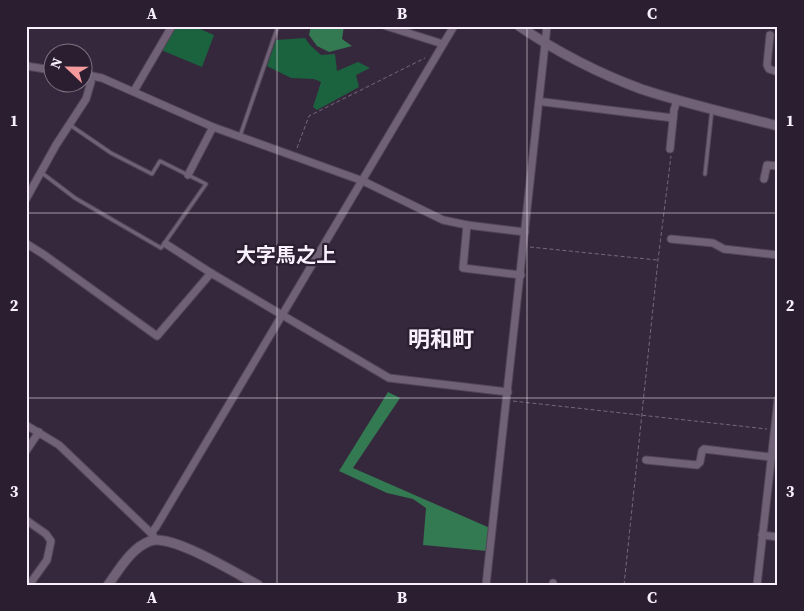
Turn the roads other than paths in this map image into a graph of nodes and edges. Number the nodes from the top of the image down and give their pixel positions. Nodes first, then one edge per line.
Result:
1 (172, 26) edge
2 (278, 26) edge
3 (386, 26) edge
4 (454, 26) edge
5 (519, 26) edge
6 (547, 26) edge
7 (770, 35) dead end
8 (546, 44) junction
9 (441, 48) junction
10 (26, 66) edge
11 (42, 68) edge
12 (778, 72) edge
13 (92, 76) edge
14 (134, 91) junction
15 (88, 92) edge
16 (677, 100) junction
17 (544, 102) dead end
18 (712, 109) junction
19 (673, 118) junction
20 (69, 124) junction
21 (778, 126) edge
22 (213, 127) junction
23 (240, 136) junction
24 (670, 149) road end
25 (778, 166) edge
26 (42, 172) junction
27 (705, 174) dead end
28 (188, 175) junction
29 (764, 179) dead end
30 (363, 181) junction
31 (26, 198) edge
32 (467, 225) junction
33 (525, 232) junction
34 (671, 239) dead end
35 (166, 244) junction
36 (26, 245) edge
37 (778, 255) edge
38 (211, 273) junction
39 (521, 275) junction
40 (283, 314) junction
41 (508, 396) junction
42 (778, 399) edge
43 (26, 425) edge
44 (776, 430) edge
45 (39, 432) junction
46 (26, 451) edge
47 (771, 457) junction
48 (646, 460) dead end
49 (26, 520) edge
50 (154, 536) junction
51 (762, 536) junction
52 (778, 537) edge
53 (29, 585) edge
54 (108, 585) edge
55 (258, 585) edge
56 (486, 585) edge
57 (757, 585) edge

1 - 14 street
2 - 23 lane
3 - 9 street
4 - 9 street
5 - 8 street
6 - 8 street
7 - 12 street
8 - 16 street
8 - 33 street
9 - 30 street
10 - 11 street
13 - 14 street
14 - 22 street
15 - 20 street
16 - 18 street
16 - 19 street
17 - 19 street
18 - 21 street
18 - 27 lane
19 - 24 street
20 - 26 street
20 - 28 lane
22 - 23 street
22 - 28 street
23 - 30 street
25 - 29 street
26 - 31 street
26 - 35 lane
28 - 35 lane
30 - 32 street
30 - 40 street
32 - 33 street
32 - 39 street
33 - 39 street
34 - 37 street
35 - 38 street
36 - 38 street
38 - 40 street
39 - 41 street
40 - 41 street
40 - 50 street
41 - 56 street
42 - 44 street
43 - 45 street
44 - 47 street
45 - 46 street
45 - 50 street
47 - 48 street
47 - 51 street
49 - 53 street
50 - 54 street
50 - 55 street
51 - 52 street
51 - 57 street

